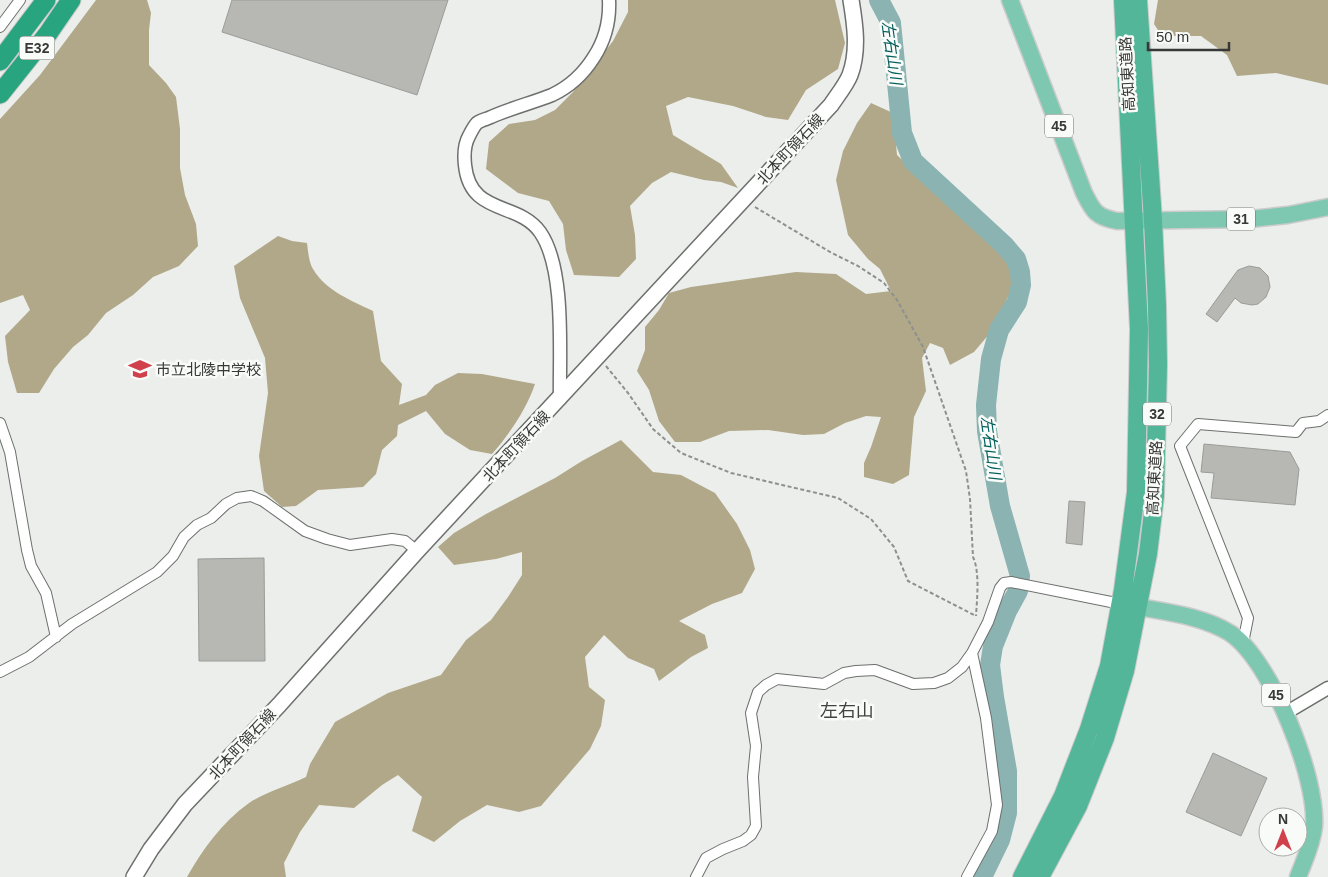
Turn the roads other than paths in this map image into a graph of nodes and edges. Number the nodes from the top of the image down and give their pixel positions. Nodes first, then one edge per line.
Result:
1 (20, 0) edge
2 (46, 0) edge
3 (71, 0) edge
4 (609, 0) edge
5 (850, 0) edge
6 (1010, 0) edge
7 (1123, 0) edge
8 (1138, 0) edge
9 (0, 27) edge
10 (0, 61) edge
11 (0, 94) edge
12 (1328, 207) edge
13 (1153, 220) junction
14 (1135, 221) junction
15 (560, 399) junction
16 (1328, 415) edge
17 (0, 423) edge
18 (417, 551) junction
19 (1121, 604) junction
20 (1139, 607) junction
21 (56, 637) junction
22 (1243, 643) junction
23 (972, 654) junction
24 (0, 672) edge
25 (1328, 688) edge
26 (1284, 714) junction
27 (134, 877) edge
28 (696, 877) edge
29 (967, 877) edge
30 (1022, 877) edge
31 (1040, 877) edge
32 (1298, 877) edge

1 - 9 street
2 - 10 highway, E32
3 - 11 highway, E32
4 - 15 street
5 - 15 main road, 北本町領石線
6 - 14 main road, 45
7 - 14 highway, 高知東道路 / 32
8 - 13 highway, 高知東道路 / 32
12 - 13 main road, 31
13 - 14 main road, 31
13 - 20 highway, 高知東道路 / 32
14 - 19 highway, 高知東道路 / 32
15 - 18 main road, 北本町領石線
16 - 22 street
17 - 21 street
18 - 21 street
18 - 27 main road, 北本町領石線
19 - 20 main road, 45
19 - 23 street
19 - 30 highway, 高知東道路 / 32
20 - 22 main road, 45
20 - 31 highway, 高知東道路 / 32
21 - 24 street
22 - 26 main road, 45
23 - 28 street
23 - 29 street
25 - 26 street
26 - 32 main road, 45

